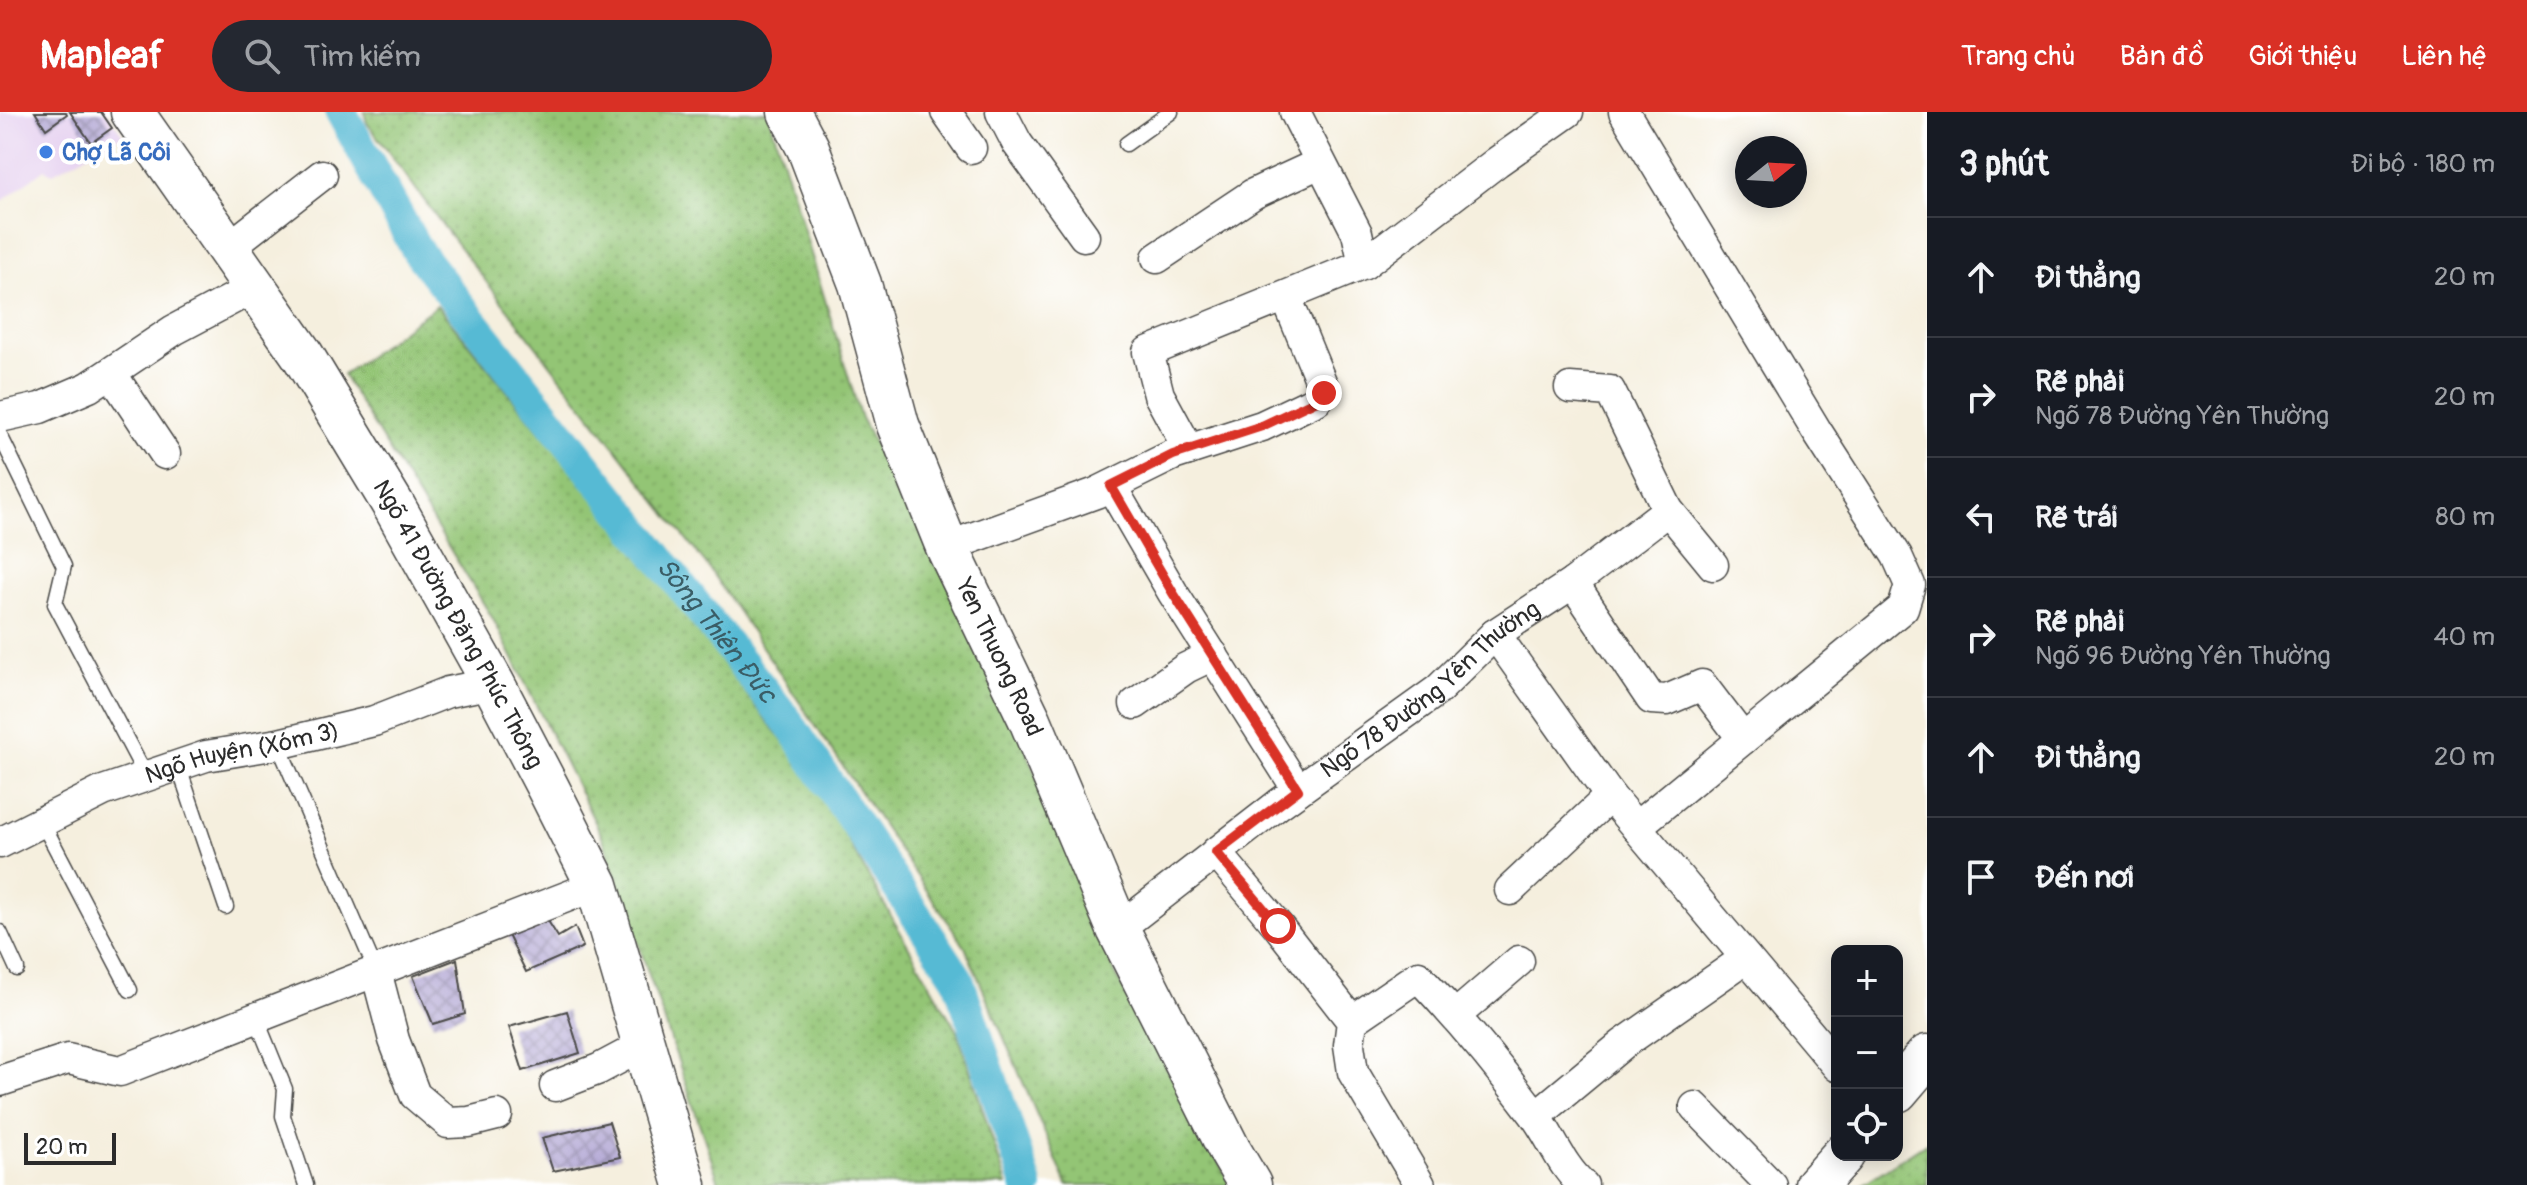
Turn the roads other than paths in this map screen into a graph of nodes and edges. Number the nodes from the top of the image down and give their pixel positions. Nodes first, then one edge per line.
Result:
1 (132, 112) edge
2 (946, 112) edge
3 (1001, 112) edge
4 (1171, 112) edge
5 (1295, 112) edge
6 (1568, 112) edge
7 (1624, 112) edge
8 (794, 113) edge
9 (1126, 144) dead end
10 (971, 148) dead end
11 (1320, 163) junction
12 (322, 175) dead end
13 (1084, 236) dead end
14 (228, 248) junction
15 (1157, 258) dead end
16 (1364, 264) junction
17 (255, 287) junction
18 (1286, 297) junction
19 (111, 373) junction
20 (1570, 388) dead end
21 (0, 417) edge
22 (0, 435) edge
23 (1189, 450) junction
24 (165, 454) dead end
25 (1111, 486) junction
26 (1668, 510) junction
27 (947, 547) junction
28 (1713, 565) dead end
29 (1573, 583) junction
30 (1495, 634) junction
31 (1213, 655) junction
32 (493, 683) junction
33 (1135, 704) dead end
34 (1743, 739) junction
35 (278, 744) junction
36 (178, 765) junction
37 (146, 776) junction
38 (1298, 790) junction
39 (1610, 796) junction
40 (42, 822) junction
41 (1636, 827) junction
42 (0, 843) edge
43 (1216, 852) junction
44 (597, 885) junction
45 (1510, 890) dead end
46 (226, 907) dead end
47 (1118, 929) junction
48 (0, 932) edge
49 (1746, 958) junction
50 (1519, 961) dead end
51 (17, 969) dead end
52 (376, 971) junction
53 (130, 990) dead end
54 (1455, 1016) junction
55 (256, 1018) junction
56 (1352, 1021) junction
57 (644, 1045) junction
58 (1927, 1056) edge
59 (1831, 1059) edge
60 (0, 1081) edge
61 (555, 1086) dead end
62 (1899, 1089) edge
63 (1695, 1107) dead end
64 (497, 1115) dead end
65 (1536, 1116) junction
66 (1838, 1161) edge
67 (306, 1185) edge
68 (685, 1185) edge
69 (1250, 1185) edge
70 (1420, 1185) edge
71 (1583, 1185) edge
72 (1771, 1185) edge
73 (1816, 1185) edge

1 - 14 main road, Ngõ 41 Đường Đặng Phúc Thông
2 - 10 street
3 - 13 street
4 - 9 lane
5 - 11 street
6 - 16 street
7 - 34 street
8 - 27 main road, Yen Thuong Road
11 - 15 street
11 - 16 street
12 - 14 street
14 - 17 main road, Ngõ 41 Đường Đặng Phúc Thông
16 - 18 street
17 - 19 street
17 - 32 main road, Ngõ 41 Đường Đặng Phúc Thông
18 - 23 street
18 - 23 street
19 - 21 street
19 - 24 street
20 - 26 street
22 - 37 lane
23 - 25 street
25 - 27 street
25 - 31 street
26 - 28 street
26 - 29 street, Ngõ 78 Đường Yên Thường
27 - 47 main road, Yen Thuong Road
29 - 30 street, Ngõ 78 Đường Yên Thường
29 - 34 street
30 - 38 street, Ngõ 78 Đường Yên Thường
30 - 39 street
31 - 33 street
31 - 38 street
32 - 35 street, Ngõ Huyện (Xóm 3)
32 - 44 main road, Ngõ 41 Đường Đặng Phúc Thông
34 - 41 street
35 - 36 street, Ngõ Huyện (Xóm 3)
35 - 52 lane
36 - 37 street, Ngõ Huyện (Xóm 3)
36 - 46 lane
37 - 40 street, Ngõ Huyện (Xóm 3)
38 - 43 street, Ngõ 78 Đường Yên Thường
39 - 41 street
39 - 45 street
40 - 42 street, Ngõ Huyện (Xóm 3)
40 - 53 lane
41 - 49 street
43 - 47 street, Ngõ 78 Đường Yên Thường
43 - 56 street
44 - 52 street
44 - 57 main road, Ngõ 41 Đường Đặng Phúc Thông
47 - 69 main road, Yen Thuong Road
48 - 51 lane
49 - 59 street
49 - 65 street
50 - 54 street
52 - 55 street
52 - 64 street
54 - 56 street
54 - 65 street
55 - 60 street
55 - 67 lane
56 - 70 street
57 - 61 street
57 - 68 main road, Ngõ 41 Đường Đặng Phúc Thông
58 - 62 main road
63 - 72 street
65 - 71 street
66 - 73 main road

